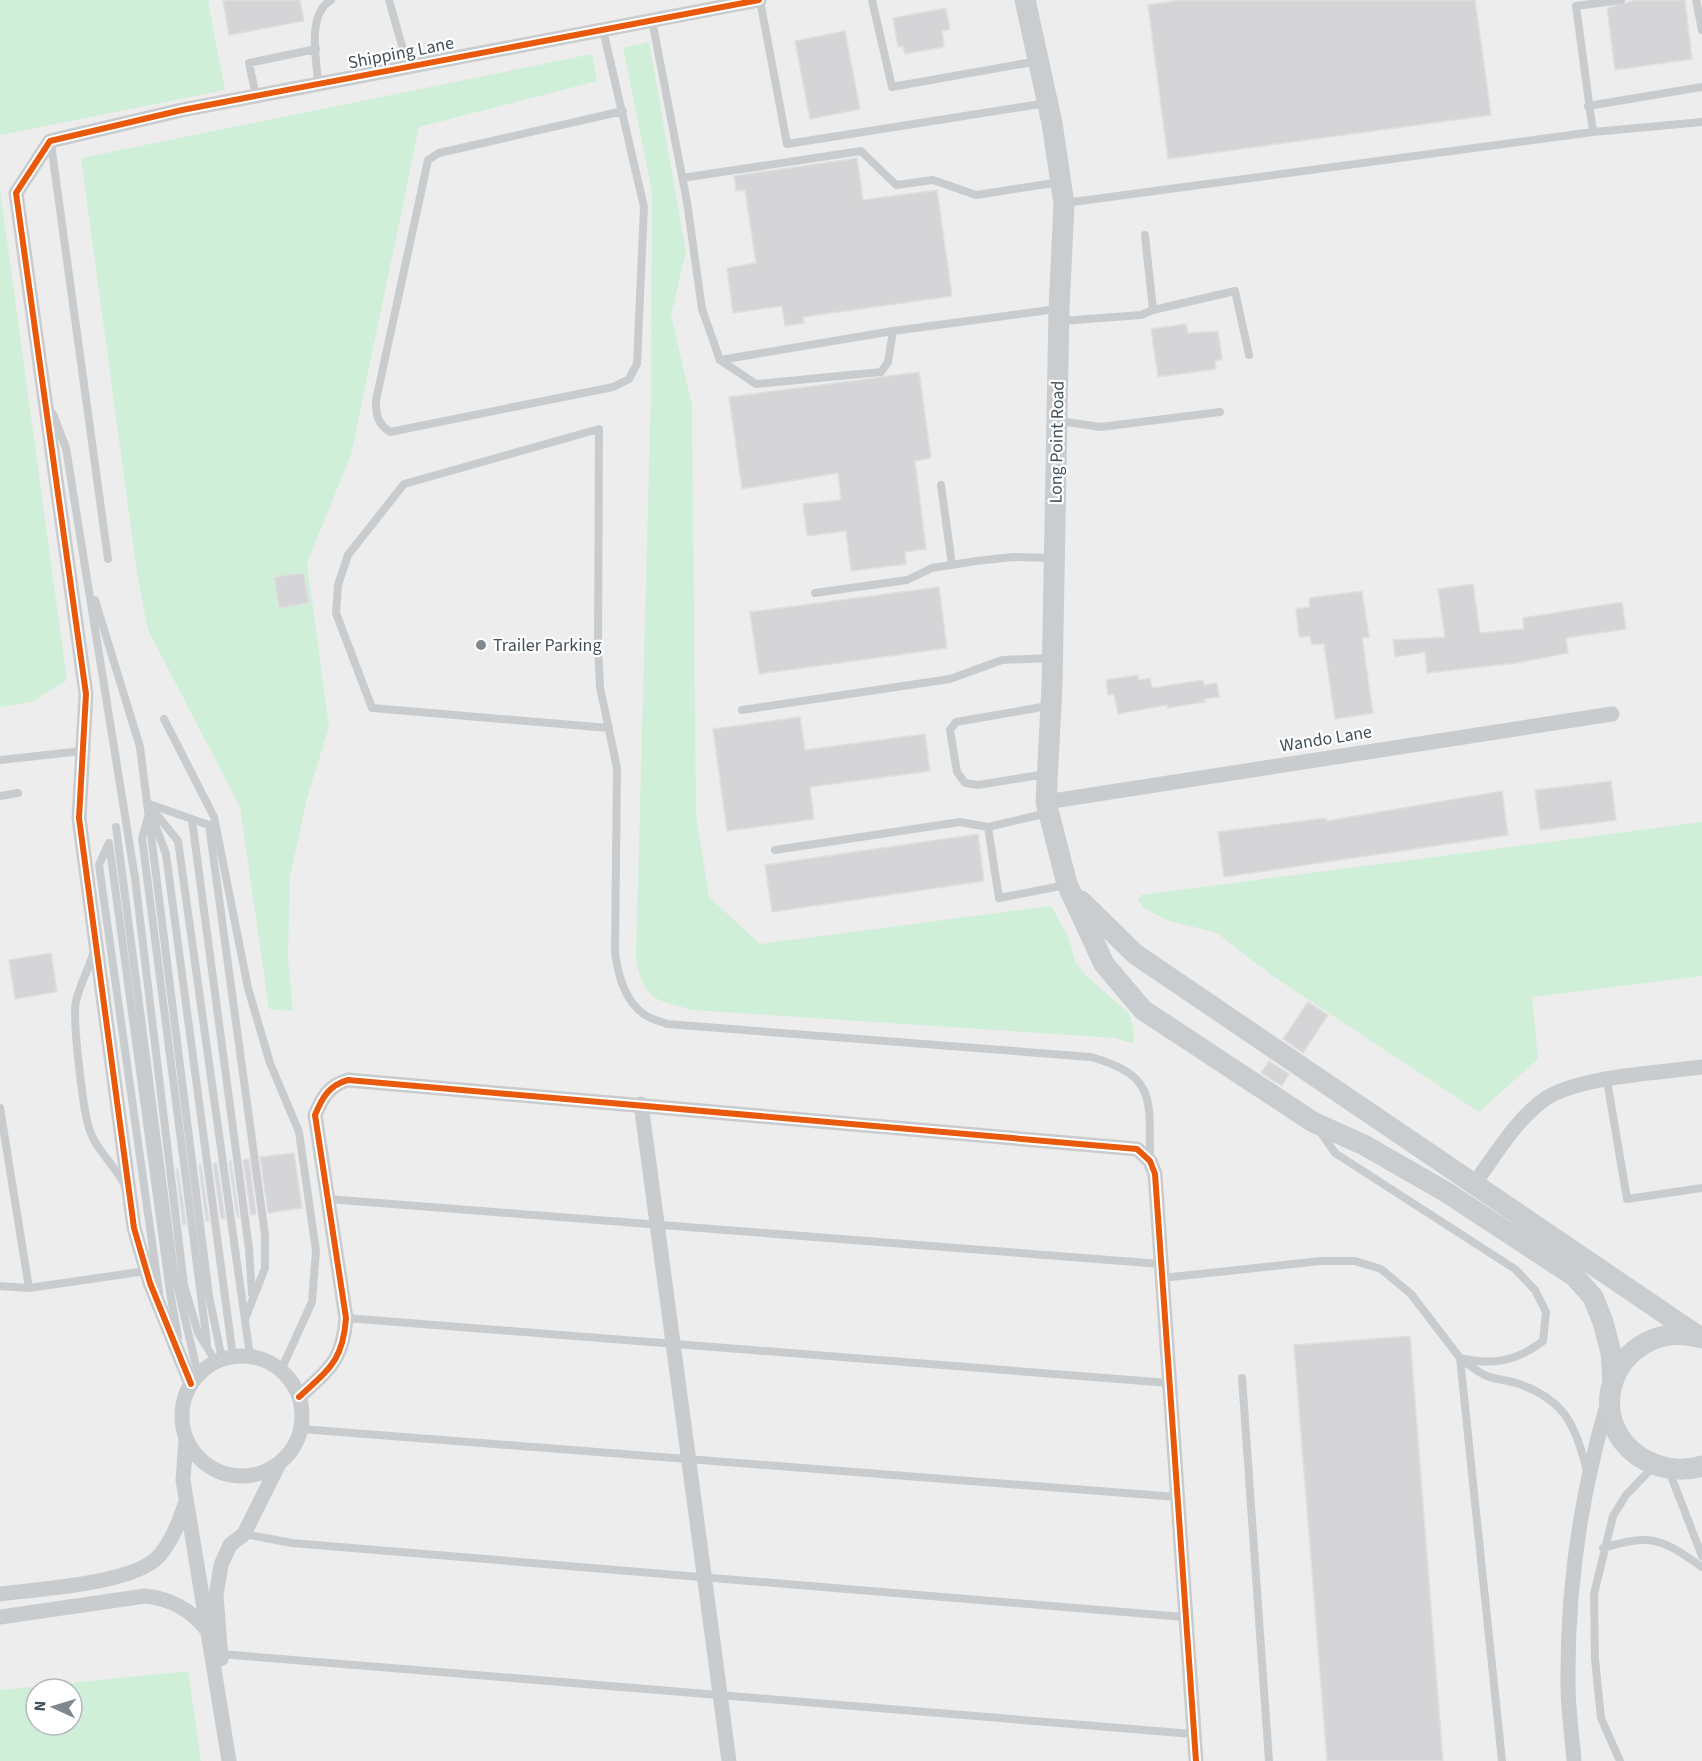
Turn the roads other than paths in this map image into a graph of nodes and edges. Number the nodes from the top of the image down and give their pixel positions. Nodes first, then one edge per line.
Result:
1 (332, 0) edge
2 (389, 0) edge
3 (759, 0) edge
4 (872, 0) edge
5 (1025, 0) edge
6 (1621, 0) edge
7 (1696, 0) edge
8 (652, 20) junction
9 (603, 30) junction
10 (1702, 30) edge
11 (316, 49) junction
12 (1040, 60) junction
13 (408, 67) junction
14 (318, 84) junction
15 (1702, 87) edge
16 (256, 96) junction
17 (1048, 102) junction
18 (1588, 106) junction
19 (623, 111) junction
20 (1702, 122) edge
21 (1593, 132) junction
22 (50, 141) junction
23 (682, 178) junction
24 (1061, 182) junction
25 (1064, 204) junction
26 (1145, 235) dead end
27 (1153, 310) junction
28 (1059, 315) junction
29 (893, 331) junction
30 (1249, 355) dead end
31 (720, 360) junction
32 (44, 390) junction
33 (1221, 412) dead end
34 (1057, 421) junction
35 (941, 485) dead end
36 (108, 558) dead end
37 (1054, 559) junction
38 (952, 565) junction
39 (86, 570) junction
40 (815, 593) dead end
41 (1053, 658) junction
42 (1051, 705) junction
43 (742, 710) dead end
44 (1612, 714) dead end
45 (164, 719) dead end
46 (609, 728) junction
47 (82, 751) junction
48 (0, 760) edge
49 (1047, 773) junction
50 (18, 793) dead end
51 (0, 796) edge
52 (148, 804) junction
53 (125, 808) junction
54 (1048, 808) junction
55 (149, 813) junction
56 (192, 820) junction
57 (116, 827) junction
58 (988, 827) junction
59 (109, 843) junction
60 (774, 850) dead end
61 (1067, 884) junction
62 (96, 944) junction
63 (1702, 1067) edge
64 (1607, 1080) junction
65 (641, 1104) junction
66 (0, 1108) edge
67 (1313, 1122) junction
68 (1150, 1161) junction
69 (1474, 1184) junction
70 (1702, 1188) edge
71 (129, 1191) junction
72 (328, 1199) junction
73 (657, 1225) junction
74 (146, 1271) junction
75 (1162, 1271) junction
76 (0, 1286) edge
77 (29, 1288) junction
78 (253, 1299) junction
79 (162, 1314) junction
80 (346, 1318) junction
81 (245, 1319) junction
82 (1702, 1338) edge
83 (673, 1343) junction
84 (208, 1348) junction
85 (250, 1356) junction
86 (1460, 1358) junction
87 (224, 1359) junction
88 (184, 1367) junction
89 (281, 1370) junction
90 (1242, 1378) dead end
91 (194, 1380) junction
92 (1169, 1383) junction
93 (1611, 1389) junction
94 (299, 1397) junction
95 (301, 1429) junction
96 (186, 1440) junction
97 (689, 1459) junction
98 (279, 1464) junction
99 (1702, 1466) edge
100 (1661, 1468) junction
101 (1590, 1483) junction
102 (1177, 1497) junction
103 (186, 1499) junction
104 (244, 1534) junction
105 (1603, 1548) junction
106 (1702, 1556) edge
107 (1702, 1568) edge
108 (705, 1577) junction
109 (0, 1594) edge
110 (0, 1617) edge
111 (1184, 1617) junction
112 (208, 1630) junction
113 (221, 1654) junction
114 (720, 1695) junction
115 (1193, 1734) junction
116 (230, 1761) edge
117 (729, 1761) edge
118 (1196, 1761) edge
119 (1269, 1761) edge
120 (1502, 1761) edge
121 (1574, 1761) edge
122 (1620, 1761) edge

1 - 11 lane
2 - 13 lane
3 - 8 street, Shipping Lane
3 - 17 lane
4 - 12 lane
5 - 12 main road, Long Point Road
6 - 18 lane
7 - 10 lane
8 - 9 street, Shipping Lane
8 - 23 lane
9 - 13 street, Shipping Lane
9 - 19 lane
11 - 14 lane
11 - 16 lane
12 - 17 main road, Long Point Road
13 - 14 street, Shipping Lane
14 - 16 street, Shipping Lane
15 - 18 lane
16 - 22 street, Shipping Lane
17 - 24 main road, Long Point Road
18 - 21 lane
19 - 19 lane
20 - 21 lane
21 - 25 lane
22 - 32 street
22 - 36 lane
23 - 24 lane
23 - 31 lane
24 - 25 main road, Long Point Road
25 - 28 main road, Long Point Road
26 - 27 lane
27 - 28 lane
27 - 30 lane
28 - 29 lane
28 - 34 main road, Long Point Road
29 - 31 lane
29 - 31 lane
32 - 39 lane
32 - 47 street
33 - 34 lane
34 - 37 main road, Long Point Road
35 - 38 lane
37 - 38 lane
37 - 41 main road, Long Point Road
38 - 40 lane
39 - 52 lane
39 - 53 lane
41 - 42 main road, Long Point Road
41 - 43 lane
42 - 49 main road, Long Point Road
42 - 49 lane
44 - 54 street, Wando Lane
45 - 89 lane
46 - 46 lane
46 - 68 lane
47 - 48 lane
47 - 62 street
49 - 54 main road, Long Point Road
50 - 51 lane
52 - 55 lane
52 - 56 lane
52 - 81 lane
52 - 87 lane
53 - 57 lane
53 - 84 lane
54 - 58 lane
54 - 61 main road, Long Point Road
55 - 84 lane
55 - 87 lane
56 - 78 lane
56 - 78 lane
57 - 59 lane
57 - 91 lane
58 - 60 lane
58 - 61 lane
59 - 79 lane
59 - 88 lane
61 - 67 main road, Long Point Road
61 - 69 main road
62 - 71 street
62 - 71 lane
63 - 64 street
64 - 69 street
64 - 70 lane
65 - 68 street
65 - 72 street
65 - 73 street
66 - 77 lane
67 - 86 lane
67 - 93 main road, Long Point Road
68 - 75 street
69 - 82 main road
71 - 74 street
72 - 73 lane
72 - 80 street
73 - 75 lane
73 - 83 street
74 - 77 lane
74 - 79 street
75 - 86 lane
75 - 92 street
76 - 77 lane
78 - 81 lane
79 - 88 street
80 - 83 lane
80 - 94 street
81 - 85 lane
82 - 93 main road
83 - 92 lane
83 - 97 street
84 - 87 lane
85 - 87 street
85 - 89 street
86 - 101 lane
86 - 120 lane
87 - 91 street
88 - 91 street
89 - 94 street
90 - 119 lane
91 - 96 street
92 - 102 street
93 - 100 main road, Long Point Road
93 - 101 street
94 - 95 street
95 - 97 lane
95 - 98 street
96 - 98 street
96 - 103 street
97 - 102 lane
97 - 108 street
98 - 104 street
99 - 100 main road
100 - 105 lane
100 - 106 lane
101 - 121 street
102 - 111 street
103 - 109 street
103 - 112 street
104 - 108 lane
104 - 113 street
105 - 107 lane
105 - 122 lane
108 - 111 lane
108 - 114 street
110 - 112 street
111 - 115 street
112 - 116 street
113 - 114 lane
113 - 116 street
114 - 115 lane
114 - 117 street
115 - 118 street

